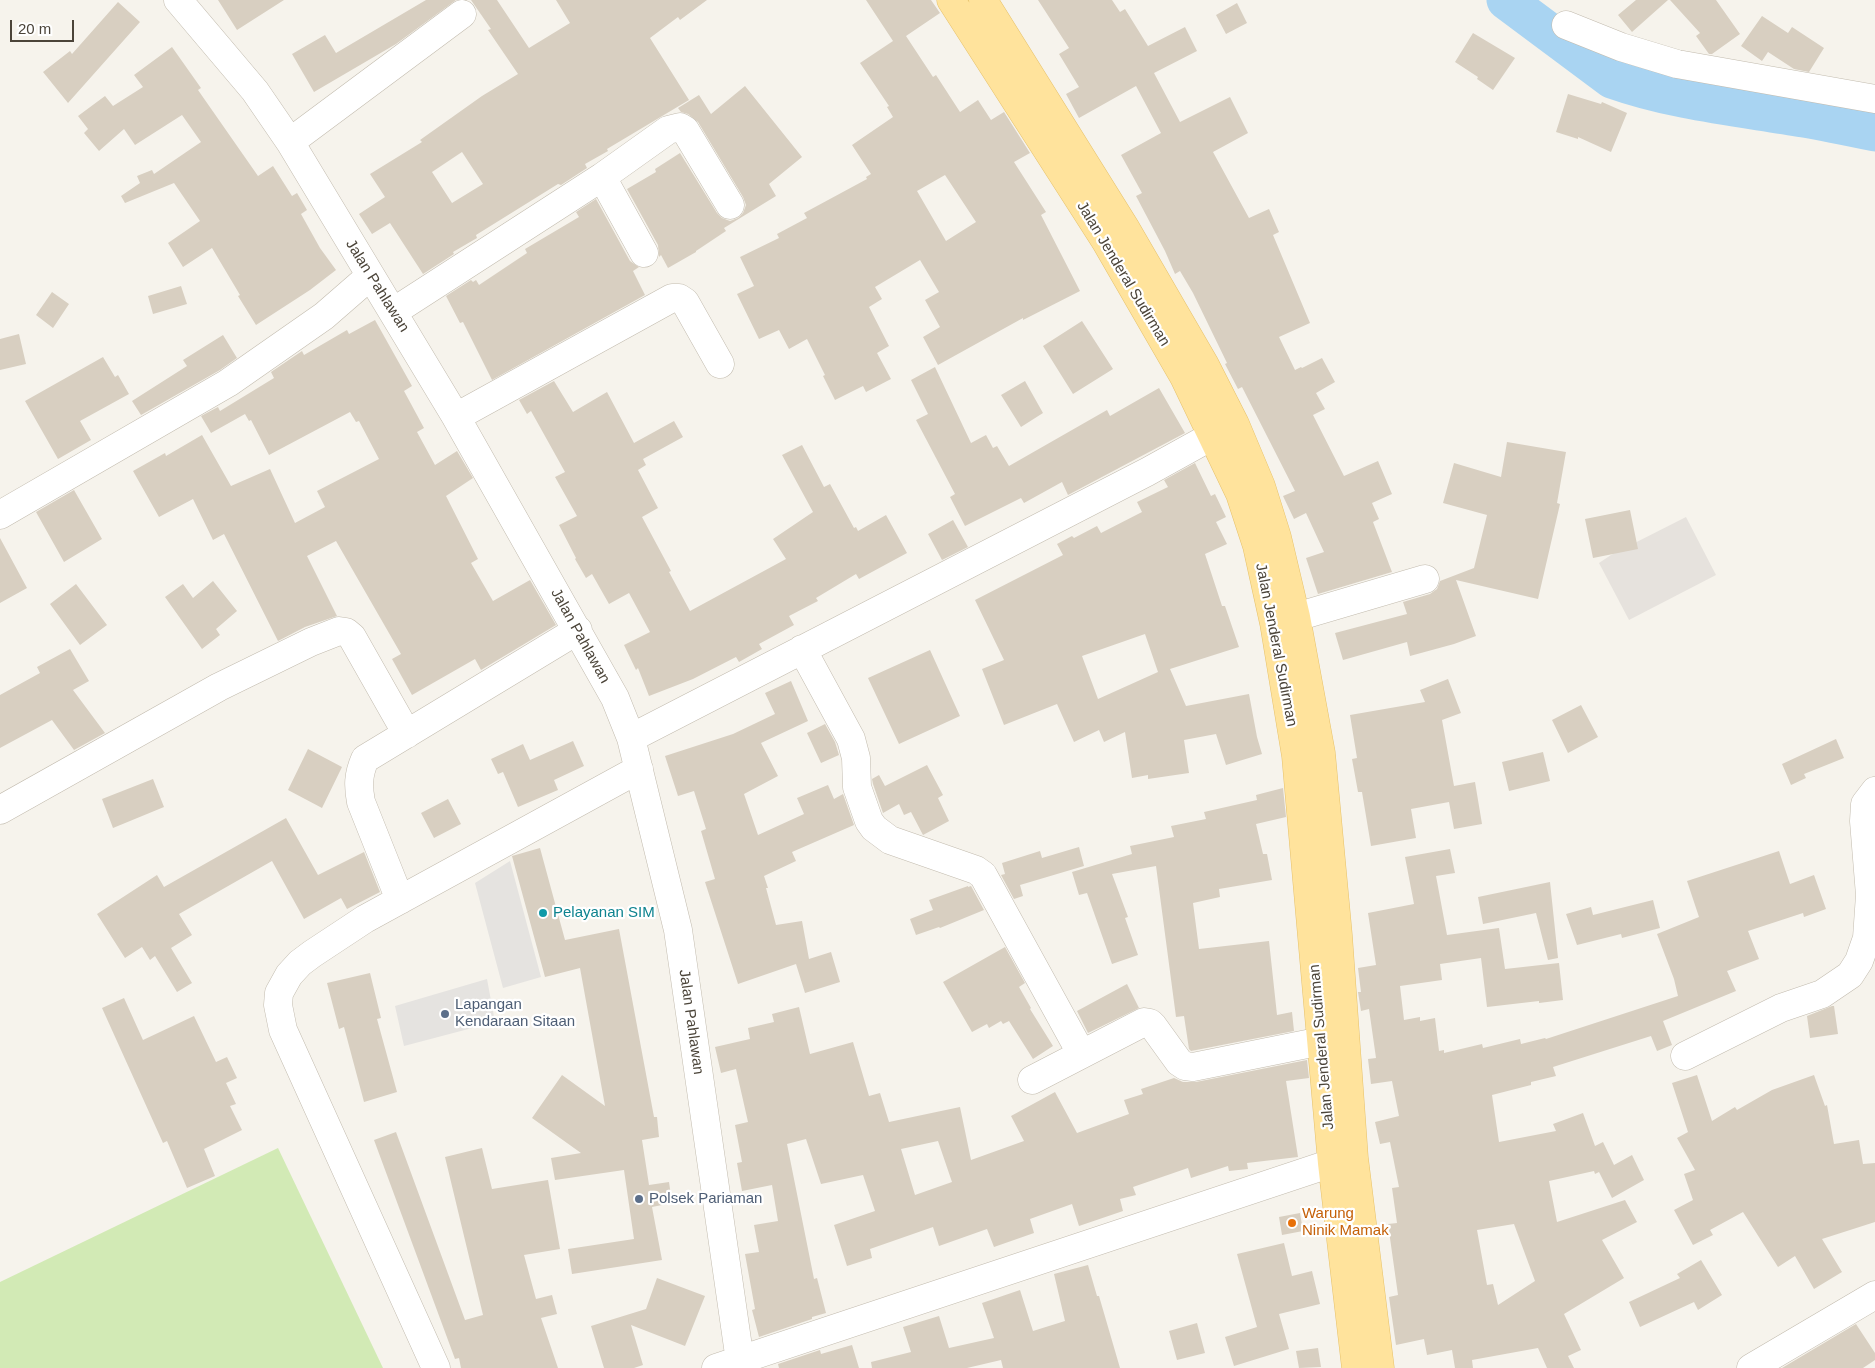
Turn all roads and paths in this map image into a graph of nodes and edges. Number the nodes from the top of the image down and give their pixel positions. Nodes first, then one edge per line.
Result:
1 (178, 0) edge
2 (950, 0) edge
3 (983, 0) edge
4 (462, 14) dead end
5 (1566, 25) dead end
6 (1875, 99) edge
7 (290, 142) junction
8 (602, 177) junction
9 (730, 205) dead end
10 (1116, 236) junction
11 (644, 253) dead end
12 (370, 276) junction
13 (393, 312) junction
14 (720, 364) dead end
15 (456, 417) junction
16 (1212, 436) junction
17 (0, 515) edge
18 (1425, 579) dead end
19 (1296, 617) junction
20 (578, 630) junction
21 (802, 649) junction
22 (407, 734) junction
23 (631, 738) junction
24 (639, 769) junction
25 (1875, 791) edge
26 (0, 810) edge
27 (400, 900) junction
28 (1326, 936) junction
29 (1322, 1041) junction
30 (1081, 1053) junction
31 (1685, 1056) dead end
32 (1032, 1080) dead end
33 (1332, 1164) junction
34 (1875, 1295) edge
35 (732, 1365) edge
36 (436, 1368) edge
37 (1356, 1368) edge
38 (1380, 1368) edge
39 (1751, 1368) edge

1 - 7 street, Jalan Pahlawan
2 - 10 main road, Jalan Jenderal Sudirman
3 - 10 main road, Jalan Jenderal Sudirman
4 - 7 street
5 - 6 street
7 - 12 street, Jalan Pahlawan
8 - 9 street
8 - 11 street
8 - 13 street
10 - 16 main road, Jalan Jenderal Sudirman
10 - 19 main road, Jalan Jenderal Sudirman
12 - 13 street, Jalan Pahlawan
12 - 17 street
13 - 15 street, Jalan Pahlawan
14 - 15 street
15 - 20 street, Jalan Pahlawan
16 - 21 street
16 - 28 main road, Jalan Jenderal Sudirman
18 - 19 street
19 - 28 main road, Jalan Jenderal Sudirman
20 - 22 street
20 - 23 street, Jalan Pahlawan
21 - 23 street
21 - 30 street
22 - 26 street
22 - 27 street
23 - 24 street, Jalan Pahlawan
24 - 27 street
24 - 35 street, Jalan Pahlawan
25 - 31 street
27 - 36 street
28 - 29 main road, Jalan Jenderal Sudirman
28 - 38 main road, Jalan Jenderal Sudirman
29 - 30 street
29 - 33 main road, Jalan Jenderal Sudirman
30 - 32 street
33 - 35 street
33 - 37 main road, Jalan Jenderal Sudirman
34 - 39 street

